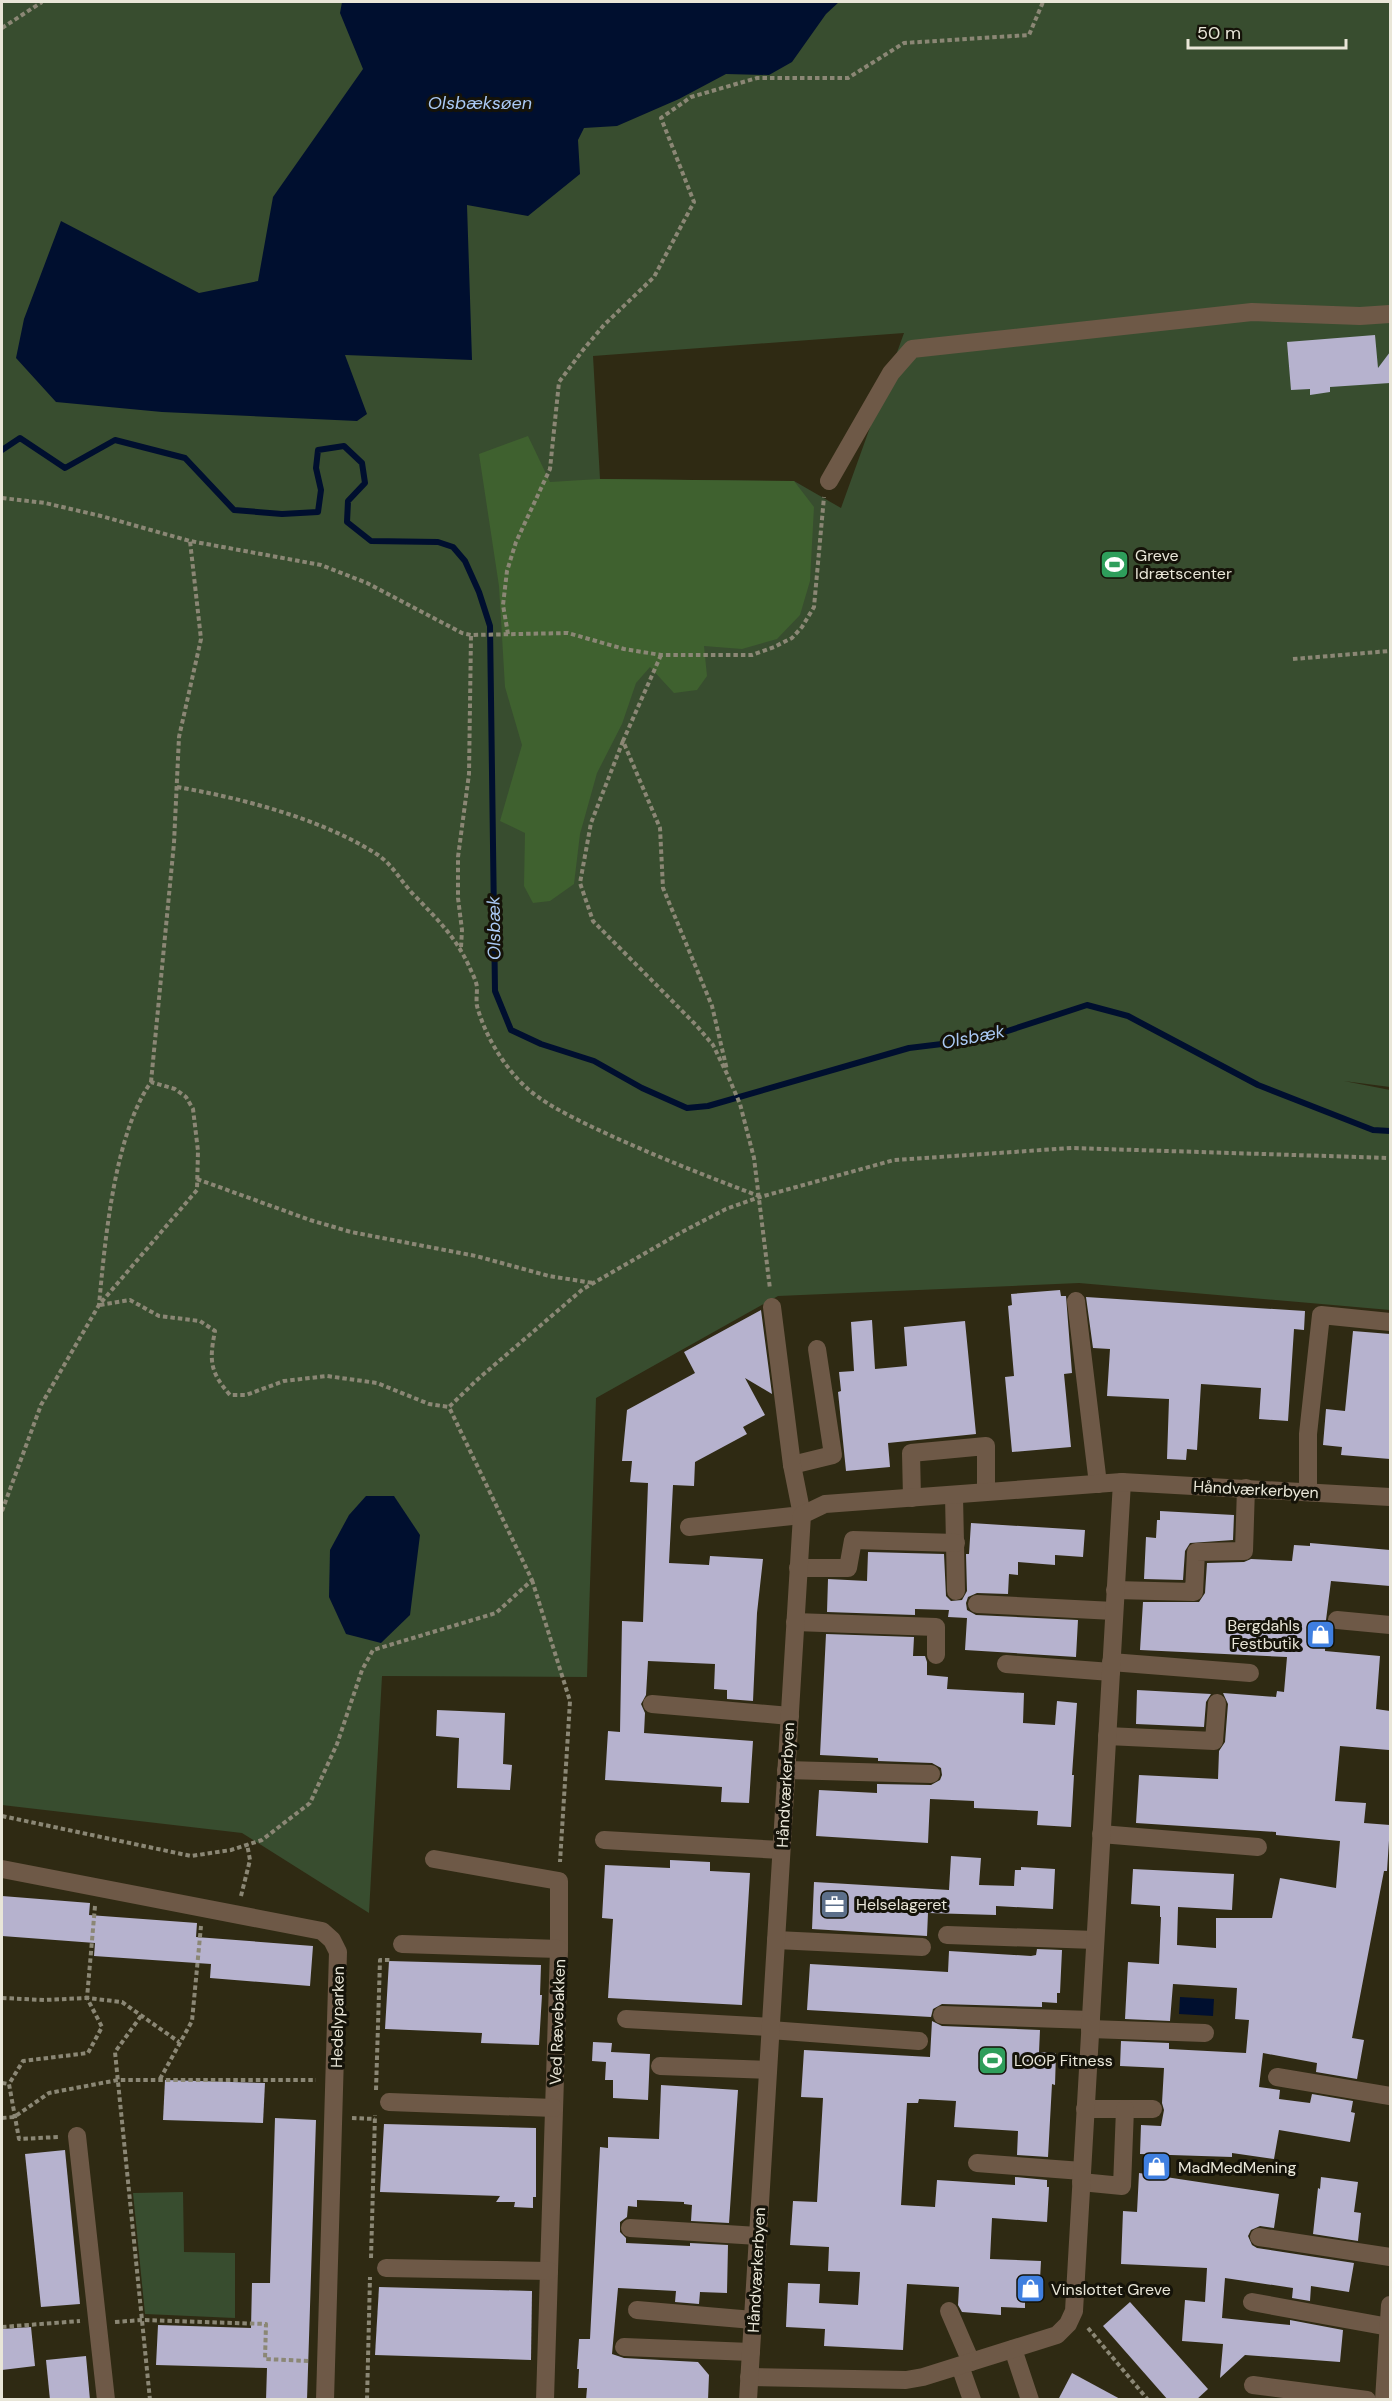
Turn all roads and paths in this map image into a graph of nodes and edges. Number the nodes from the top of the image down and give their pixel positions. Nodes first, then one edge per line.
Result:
1 (42, 2) edge
2 (1043, 2) edge
3 (2, 28) edge
4 (1390, 314) edge
5 (829, 481) joint
6 (2, 498) edge
7 (190, 541) junction
8 (508, 634) junction
9 (471, 635) junction
10 (1390, 651) edge
11 (661, 655) junction
12 (1293, 659) dead end
13 (623, 741) junction
14 (177, 788) junction
15 (460, 948) junction
16 (728, 1076) junction
17 (150, 1082) junction
18 (1390, 1158) edge
19 (197, 1179) junction
20 (760, 1197) junction
21 (594, 1284) junction
22 (1076, 1301) dead end
23 (99, 1305) junction
24 (772, 1307) joint
25 (1390, 1322) edge
26 (817, 1349) dead end
27 (449, 1407) junction
28 (792, 1465) junction
29 (1122, 1482) junction
30 (1098, 1484) junction
31 (1246, 1488) junction
32 (987, 1491) junction
33 (1308, 1491) junction
34 (954, 1496) junction
35 (1390, 1497) edge
36 (912, 1498) junction
37 (2, 1511) edge
38 (802, 1515) junction
39 (689, 1527) dead end
40 (956, 1543) junction
41 (798, 1568) junction
42 (532, 1580) junction
43 (1115, 1590) junction
44 (956, 1591) dead end
45 (977, 1604) dead end
46 (1114, 1611) junction
47 (1337, 1620) dead end
48 (795, 1622) junction
49 (1390, 1625) edge
50 (936, 1655) dead end
51 (1006, 1664) dead end
52 (1111, 1667) junction
53 (1250, 1674) dead end
54 (1217, 1703) dead end
55 (652, 1704) dead end
56 (790, 1716) junction
57 (1107, 1736) junction
58 (786, 1770) junction
59 (931, 1774) dead end
60 (2, 1816) edge
61 (1101, 1834) junction
62 (604, 1840) dead end
63 (247, 1845) junction
64 (1258, 1847) dead end
65 (781, 1850) junction
66 (434, 1859) dead end
67 (2, 1869) edge
68 (559, 1881) junction
69 (97, 1888) junction
70 (203, 1908) junction
71 (236, 1914) junction
72 (947, 1935) dead end
73 (776, 1940) junction
74 (1095, 1940) junction
75 (402, 1944) joint
76 (922, 1947) dead end
77 (559, 1949) junction
78 (2, 1998) edge
79 (87, 1998) junction
80 (942, 2014) dead end
81 (141, 2016) junction
82 (626, 2019) dead end
83 (1090, 2025) junction
84 (770, 2029) junction
85 (1205, 2033) dead end
86 (919, 2041) dead end
87 (179, 2043) junction
88 (660, 2066) dead end
89 (768, 2070) junction
90 (1277, 2077) dead end
91 (160, 2079) junction
92 (118, 2080) junction
93 (336, 2080) junction
94 (2, 2083) edge
95 (9, 2084) junction
96 (1390, 2096) edge
97 (380, 2104) junction
98 (554, 2108) junction
99 (1086, 2109) junction
100 (1125, 2109) junction
101 (1153, 2109) dead end
102 (14, 2117) junction
103 (2, 2118) edge
104 (77, 2136) joint
105 (977, 2163) dead end
106 (1082, 2176) junction
107 (630, 2228) dead end
108 (758, 2236) junction
109 (1259, 2237) dead end
110 (1390, 2257) edge
111 (386, 2268) dead end
112 (549, 2271) junction
113 (1252, 2302) dead end
114 (1390, 2305) edge
115 (638, 2310) dead end
116 (1074, 2311) junction
117 (949, 2312) dead end
118 (142, 2320) junction
119 (753, 2320) junction
120 (98, 2323) junction
121 (2, 2327) edge
122 (1389, 2327) junction
123 (624, 2347) dead end
124 (1013, 2349) junction
125 (751, 2352) junction
126 (327, 2362) junction
127 (966, 2364) junction
128 (749, 2377) junction
129 (1253, 2385) dead end
130 (106, 2400) edge
131 (150, 2400) edge
132 (325, 2400) edge
133 (367, 2400) edge
134 (545, 2400) edge
135 (748, 2400) edge
136 (972, 2400) edge
137 (1030, 2400) edge
138 (1148, 2400) edge
139 (1366, 2400) edge
140 (1384, 2400) edge

1 - 3 path
2 - 8 path
4 - 5 street
5 - 11 path
6 - 7 path
7 - 9 path
7 - 14 path
8 - 9 path
8 - 11 path
9 - 15 path
10 - 12 path
11 - 13 path
13 - 16 path
13 - 16 path
14 - 15 path
14 - 17 path
15 - 20 path
16 - 20 path
17 - 19 path
17 - 23 path
18 - 20 path
19 - 21 path
19 - 23 path
20 - 21 path
20 - 24 path
21 - 27 path
22 - 30 street
23 - 27 path
23 - 37 path
24 - 28 street
25 - 33 street
26 - 28 street
27 - 42 path
28 - 38 street
29 - 30 street, Håndværkerbyen
29 - 31 street, Håndværkerbyen
29 - 43 street
30 - 32 street, Håndværkerbyen
31 - 33 street, Håndværkerbyen
31 - 43 street
32 - 34 street, Håndværkerbyen
32 - 36 street
33 - 35 street, Håndværkerbyen
34 - 36 street, Håndværkerbyen
34 - 40 street
36 - 38 street, Håndværkerbyen
38 - 39 street
38 - 41 street, Håndværkerbyen
40 - 41 street
40 - 44 street
41 - 48 street, Håndværkerbyen
42 - 63 path
42 - 68 path
43 - 46 street
45 - 46 street
46 - 52 street
47 - 49 street
48 - 50 street
48 - 56 street, Håndværkerbyen
51 - 52 street
52 - 53 street
52 - 57 street
54 - 57 street
55 - 56 street
56 - 58 street, Håndværkerbyen
57 - 61 street
58 - 59 street
58 - 65 street, Håndværkerbyen
60 - 63 path
61 - 64 street
61 - 74 street
62 - 65 street
63 - 71 path
65 - 73 street, Håndværkerbyen
66 - 68 street
67 - 69 street, Hedelyparken
68 - 77 street
69 - 70 street, Hedelyparken
69 - 79 path
70 - 71 street, Hedelyparken
70 - 87 path
71 - 93 street, Hedelyparken
72 - 74 street
73 - 76 street
73 - 84 street, Håndværkerbyen
74 - 83 street
75 - 77 street, Ved Rævebakken
75 - 97 path
77 - 98 street, Ved Rævebakken
78 - 79 path
79 - 81 path
79 - 95 path
80 - 83 street
81 - 87 path
81 - 92 path
82 - 84 street
83 - 85 street
83 - 99 street
84 - 86 street
84 - 89 street, Håndværkerbyen
87 - 91 path
88 - 89 street
89 - 108 street, Håndværkerbyen
90 - 96 street
91 - 92 path
91 - 93 path
92 - 102 path
92 - 118 path
93 - 126 street, Hedelyparken
94 - 95 path
95 - 102 path
97 - 98 street, Ved Rævebakken
97 - 133 path
98 - 112 street, Ved Rævebakken
99 - 100 street
99 - 106 street
100 - 101 street
100 - 106 street
102 - 103 path
102 - 104 path
104 - 120 street
105 - 106 street
106 - 116 street
107 - 108 street
108 - 119 street, Håndværkerbyen
109 - 110 street
111 - 112 street
112 - 134 street, Ved Rævebakken
113 - 122 street
114 - 122 street
115 - 119 street
116 - 124 street
116 - 138 path
117 - 127 street
118 - 120 path
118 - 126 path
118 - 131 path
119 - 125 street, Håndværkerbyen
120 - 121 path
120 - 130 street
122 - 140 street
123 - 125 street
124 - 127 street
124 - 137 street
125 - 128 street, Håndværkerbyen
126 - 132 street, Hedelyparken
127 - 128 street
127 - 136 street
128 - 135 street, Håndværkerbyen
129 - 139 street

